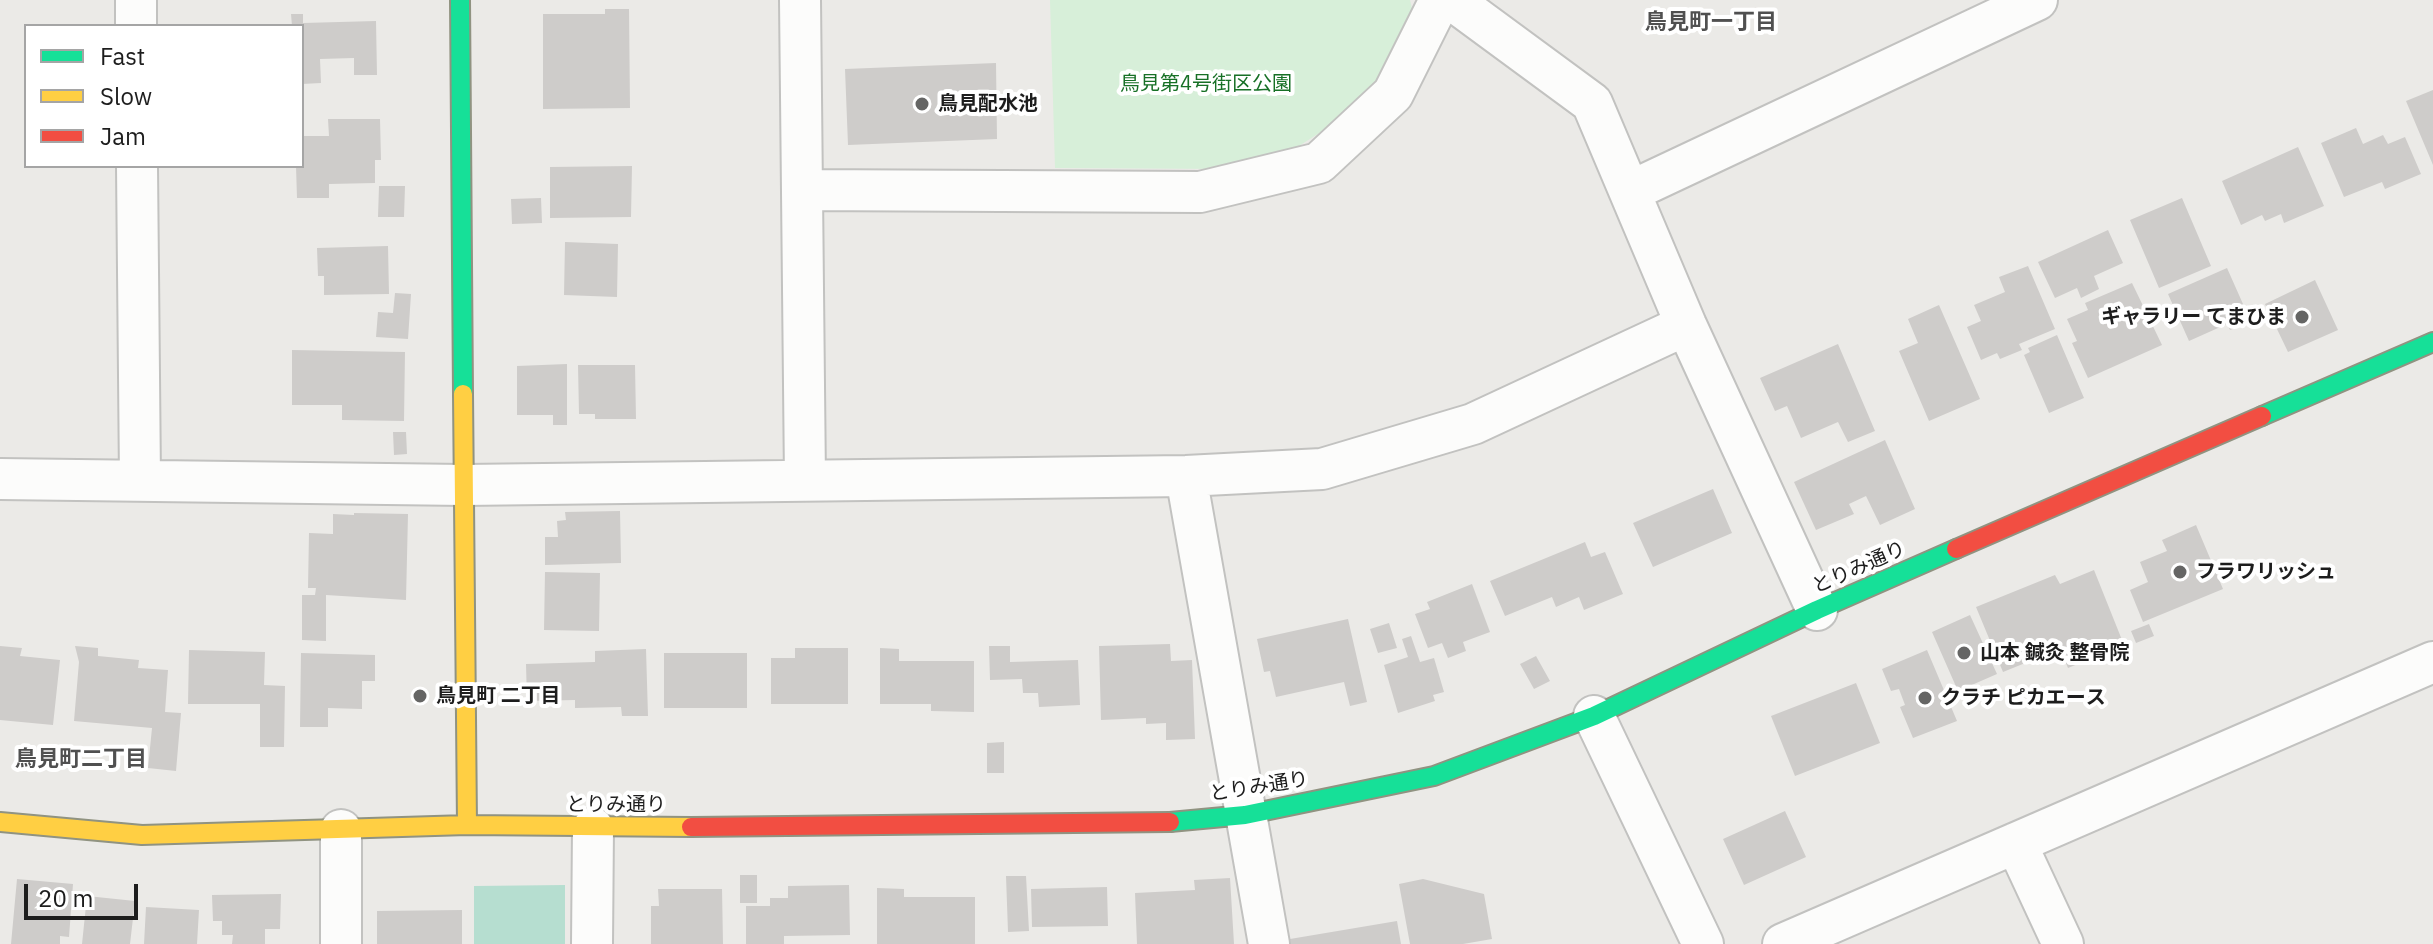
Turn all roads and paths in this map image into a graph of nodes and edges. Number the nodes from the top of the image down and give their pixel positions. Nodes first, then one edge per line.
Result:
1 (136, 0) edge
2 (460, 0) edge
3 (800, 0) edge
4 (1440, 0) edge
5 (1452, 0) edge
6 (2037, 0) edge
7 (136, 24) edge
8 (137, 168) edge
9 (803, 190) junction
10 (1631, 191) junction
11 (1686, 325) junction
12 (2433, 342) edge
13 (1186, 476) junction
14 (0, 479) edge
15 (140, 480) junction
16 (805, 480) junction
17 (464, 485) junction
18 (1817, 610) junction
19 (2433, 662) edge
20 (1594, 716) junction
21 (1245, 815) junction
22 (0, 822) edge
23 (467, 825) junction
24 (593, 828) junction
25 (341, 830) junction
26 (2016, 843) junction
27 (341, 944) edge
28 (592, 944) edge
29 (1269, 944) edge
30 (1703, 944) edge
31 (1783, 944) edge
32 (2063, 944) edge

1 - 7 street
2 - 17 street
3 - 9 street
4 - 9 street
5 - 10 street
6 - 10 street
8 - 15 street
9 - 16 street
10 - 11 street
11 - 13 street
11 - 18 street
12 - 18 street, とりみ通り
13 - 16 street
13 - 21 street
14 - 15 street
15 - 17 street
16 - 17 street
17 - 23 street
18 - 20 street, とりみ通り
19 - 26 street
20 - 21 street, とりみ通り
20 - 30 street
21 - 24 street, とりみ通り
21 - 29 street
22 - 25 street, とりみ通り
23 - 24 street, とりみ通り
23 - 25 street, とりみ通り
24 - 28 street
25 - 27 street
26 - 31 street
26 - 32 street

